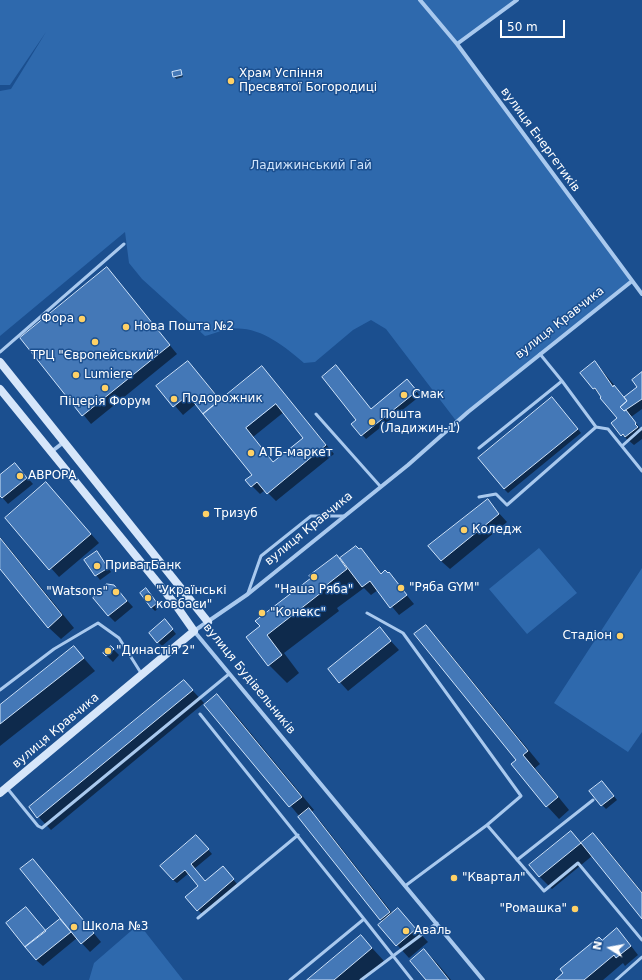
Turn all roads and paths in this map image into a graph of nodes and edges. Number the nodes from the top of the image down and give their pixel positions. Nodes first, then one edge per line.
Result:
1 (420, 0) edge
2 (517, 0) edge
3 (457, 44) junction
4 (124, 244) dead end
5 (632, 281) junction
6 (642, 294) edge
7 (0, 352) edge
8 (540, 354) junction
9 (0, 362) edge
10 (562, 381) junction
11 (0, 390) edge
12 (316, 414) dead end
13 (596, 427) junction
14 (642, 428) edge
15 (64, 442) junction
16 (622, 446) junction
17 (479, 448) dead end
18 (52, 452) junction
19 (642, 462) edge
20 (637, 465) junction
21 (642, 471) edge
22 (380, 486) junction
23 (479, 497) dead end
24 (346, 516) junction
25 (248, 594) junction
26 (367, 613) dead end
27 (208, 622) junction
28 (194, 631) junction
29 (229, 674) junction
30 (142, 675) junction
31 (0, 690) edge
32 (200, 714) dead end
33 (7, 787) junction
34 (0, 793) edge
35 (593, 800) dead end
36 (487, 825) junction
37 (298, 835) junction
38 (517, 860) junction
39 (405, 886) junction
40 (198, 918) dead end
41 (364, 918) junction
42 (437, 923) junction
43 (642, 940) edge
44 (393, 955) junction
45 (642, 957) edge
46 (290, 980) edge
47 (361, 980) edge
48 (412, 980) edge
49 (483, 980) edge
50 (616, 980) edge

1 - 3 street, вулиця Енергетиків
2 - 3 street
3 - 5 street, вулиця Енергетиків
4 - 7 lane
5 - 6 street, вулиця Енергетиків
5 - 8 street, вулиця Кравчика
8 - 10 lane
8 - 22 street, вулиця Кравчика
9 - 15 street
10 - 13 lane
10 - 17 lane
11 - 18 street, вулиця Будівельників
12 - 22 lane
13 - 16 lane
13 - 23 lane
14 - 16 lane
15 - 18 street
15 - 27 street
16 - 20 lane
18 - 28 street, вулиця Будівельників
19 - 20 lane
20 - 21 lane
22 - 24 street, вулиця Кравчика
24 - 25 street, вулиця Кравчика
24 - 25 lane
25 - 27 street, вулиця Кравчика
26 - 36 lane
27 - 28 street, вулиця Кравчика
28 - 29 street, вулиця Будівельників
28 - 30 street, вулиця Кравчика
29 - 33 lane
29 - 39 street, вулиця Будівельників
30 - 31 lane
30 - 33 street, вулиця Кравчика
32 - 37 lane
33 - 34 street, вулиця Кравчика
35 - 38 lane
36 - 38 lane
36 - 39 lane
37 - 40 lane
37 - 41 lane
38 - 43 lane
39 - 42 street, вулиця Будівельників
41 - 44 lane
41 - 46 lane
42 - 44 lane
42 - 49 street, вулиця Будівельників
44 - 47 lane
44 - 48 lane
45 - 50 lane

